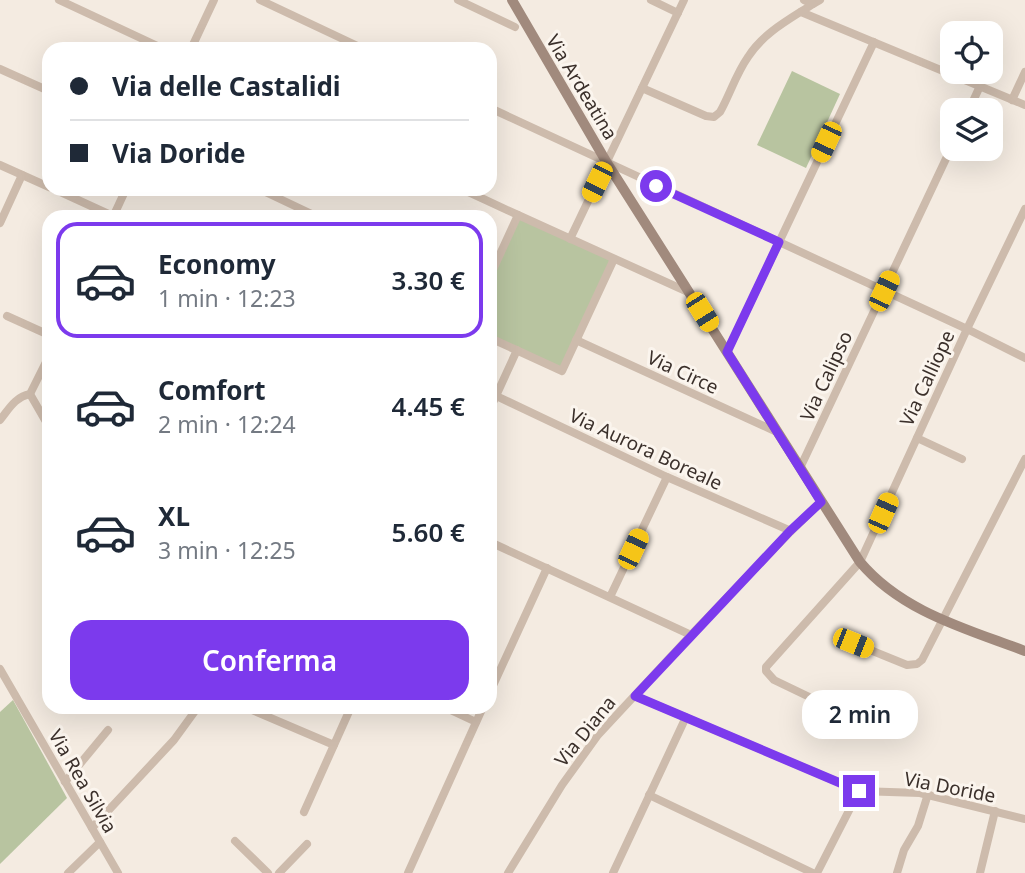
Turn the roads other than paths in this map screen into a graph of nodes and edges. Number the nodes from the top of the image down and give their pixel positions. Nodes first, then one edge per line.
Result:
1 (59, 0) edge
2 (215, 0) edge
3 (260, 0) edge
4 (458, 0) edge
5 (512, 0) edge
6 (651, 0) edge
7 (684, 0) edge
8 (812, 1) edge
9 (801, 12) junction
10 (678, 13) junction
11 (515, 27) dead end
12 (149, 42) edge
13 (194, 42) edge
14 (349, 42) edge
15 (874, 42) junction
16 (0, 69) edge
17 (1025, 72) edge
18 (980, 86) junction
19 (42, 88) edge
20 (642, 88) junction
21 (974, 98) edge
22 (1012, 100) junction
23 (1025, 105) edge
24 (497, 111) edge
25 (945, 161) edge
26 (607, 163) junction
27 (0, 164) edge
28 (22, 175) junction
29 (42, 184) edge
30 (68, 196) edge
31 (274, 196) edge
32 (477, 196) edge
33 (1025, 209) edge
34 (98, 210) edge
35 (303, 210) edge
36 (518, 215) junction
37 (0, 223) edge
38 (570, 239) junction
39 (779, 242) junction
40 (614, 259) junction
41 (497, 261) edge
42 (884, 291) junction
43 (690, 293) junction
44 (3, 314) edge
45 (967, 329) junction
46 (42, 332) edge
47 (576, 340) junction
48 (497, 341) edge
49 (517, 350) junction
50 (727, 352) junction
51 (1025, 358) edge
52 (42, 370) edge
53 (497, 387) edge
54 (30, 394) junction
55 (497, 396) edge
56 (42, 414) edge
57 (0, 420) edge
58 (778, 433) junction
59 (917, 438) junction
60 (962, 459) dead end
61 (1025, 459) edge
62 (800, 468) junction
63 (667, 477) junction
64 (821, 502) junction
65 (790, 531) junction
66 (497, 545) edge
67 (860, 562) junction
68 (547, 568) junction
69 (610, 597) junction
70 (943, 620) junction
71 (691, 635) junction
72 (853, 643) dead end
73 (1025, 651) edge
74 (0, 669) edge
75 (497, 677) edge
76 (635, 696) junction
77 (193, 714) edge
78 (261, 714) edge
79 (348, 714) edge
80 (459, 714) edge
81 (480, 714) edge
82 (686, 717) junction
83 (851, 717) dead end
84 (476, 722) junction
85 (108, 730) dead end
86 (334, 745) junction
87 (65, 782) junction
88 (859, 791) junction
89 (928, 794) junction
90 (649, 795) junction
91 (995, 811) junction
92 (303, 812) dead end
93 (1025, 819) edge
94 (92, 828) junction
95 (235, 841) dead end
96 (100, 842) junction
97 (307, 844) dead end
98 (68, 873) edge
99 (117, 873) edge
100 (268, 873) edge
101 (279, 873) edge
102 (408, 873) edge
103 (508, 873) edge
104 (614, 873) edge
105 (815, 873) edge
106 (897, 873) edge
107 (980, 873) edge

1 - 12 street
2 - 13 street
3 - 14 street
4 - 11 street
5 - 26 main road, Via Ardeatina
6 - 10 street
7 - 10 street
8 - 9 street
9 - 15 street
9 - 20 street
10 - 20 street
15 - 18 street
15 - 39 street
16 - 19 street
17 - 22 street
18 - 21 street
18 - 22 street
20 - 26 street
22 - 23 street
24 - 26 street
25 - 42 street, Via Calipso
26 - 38 street
26 - 39 street
26 - 43 main road, Via Ardeatina
27 - 28 street
28 - 29 street
28 - 37 street
30 - 34 street
31 - 35 street
32 - 36 street
33 - 45 street, Via Calliope
36 - 38 street
36 - 41 street
38 - 40 street
39 - 42 street
39 - 50 street
40 - 43 street
40 - 47 street
42 - 45 street
42 - 62 street, Via Calipso
43 - 50 main road, Via Ardeatina
44 - 46 street
45 - 51 street
45 - 59 street, Via Calliope
47 - 49 street
47 - 58 street, Via Circe
48 - 49 street
49 - 53 street
50 - 58 main road, Via Ardeatina
52 - 54 street
54 - 56 street
54 - 57 street
55 - 63 street, Via Aurora Boreale
58 - 62 main road, Via Ardeatina
59 - 60 street
59 - 67 street, Via Calliope
61 - 70 street
62 - 64 main road, Via Ardeatina
63 - 65 street, Via Aurora Boreale
63 - 69 street
64 - 65 street, Via Diana
64 - 67 main road, Via Ardeatina
65 - 71 street, Via Diana
66 - 68 street
67 - 70 main road, Via Ardeatina
67 - 83 street, Via Calliope
68 - 69 street
68 - 75 street
69 - 71 street
70 - 72 street
70 - 73 main road, Via Ardeatina
71 - 76 street, Via Diana
74 - 87 street, Via Rea Silvia
76 - 82 street, Via Doride
76 - 103 street, Via Diana
77 - 94 street
78 - 86 street
79 - 86 street
80 - 84 street
81 - 84 street
82 - 88 street, Via Doride
82 - 90 street
84 - 102 street
85 - 87 street
86 - 92 street
87 - 94 street, Via Rea Silvia
88 - 89 street, Via Doride
88 - 105 street
89 - 91 street, Via Doride
89 - 106 street
90 - 104 street
90 - 105 street
91 - 93 street, Via Doride
91 - 107 street
94 - 96 street, Via Rea Silvia
95 - 100 street
96 - 98 street
96 - 99 street, Via Rea Silvia
97 - 101 street

